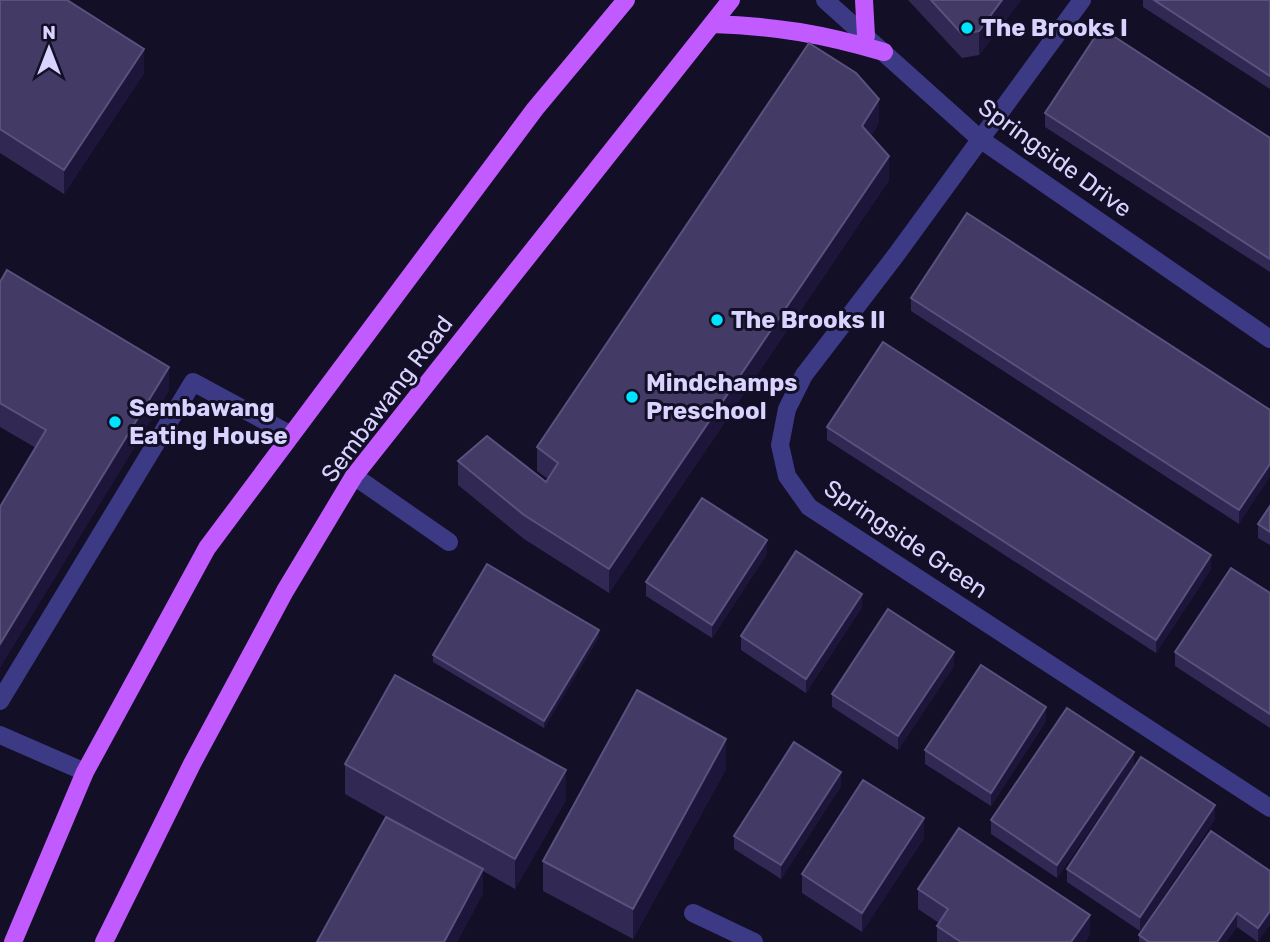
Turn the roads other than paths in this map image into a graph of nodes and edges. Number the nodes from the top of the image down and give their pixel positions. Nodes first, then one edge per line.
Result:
1 (626, 0) edge
2 (731, 0) edge
3 (825, 0) edge
4 (864, 0) edge
5 (1082, 0) edge
6 (712, 24) junction
7 (866, 36) junction
8 (884, 52) junction
9 (980, 139) junction
10 (1270, 339) edge
11 (291, 435) junction
12 (354, 476) junction
13 (449, 542) dead end
14 (0, 701) edge
15 (0, 735) edge
16 (85, 772) junction
17 (1270, 808) edge
18 (692, 913) dead end
19 (13, 942) edge
20 (104, 942) edge
21 (754, 942) edge

1 - 11 main road
2 - 6 main road, Sembawang Road
3 - 7 street, Springside Drive
4 - 7 main road
5 - 9 street, Springside Green
6 - 8 main road
6 - 12 main road, Sembawang Road
7 - 8 street, Springside Drive
8 - 9 street, Springside Drive
9 - 10 street, Springside Drive
9 - 17 street, Springside Green
11 - 14 street
11 - 16 main road
12 - 13 street
12 - 20 main road, Sembawang Road
15 - 16 street
16 - 19 main road
18 - 21 street

